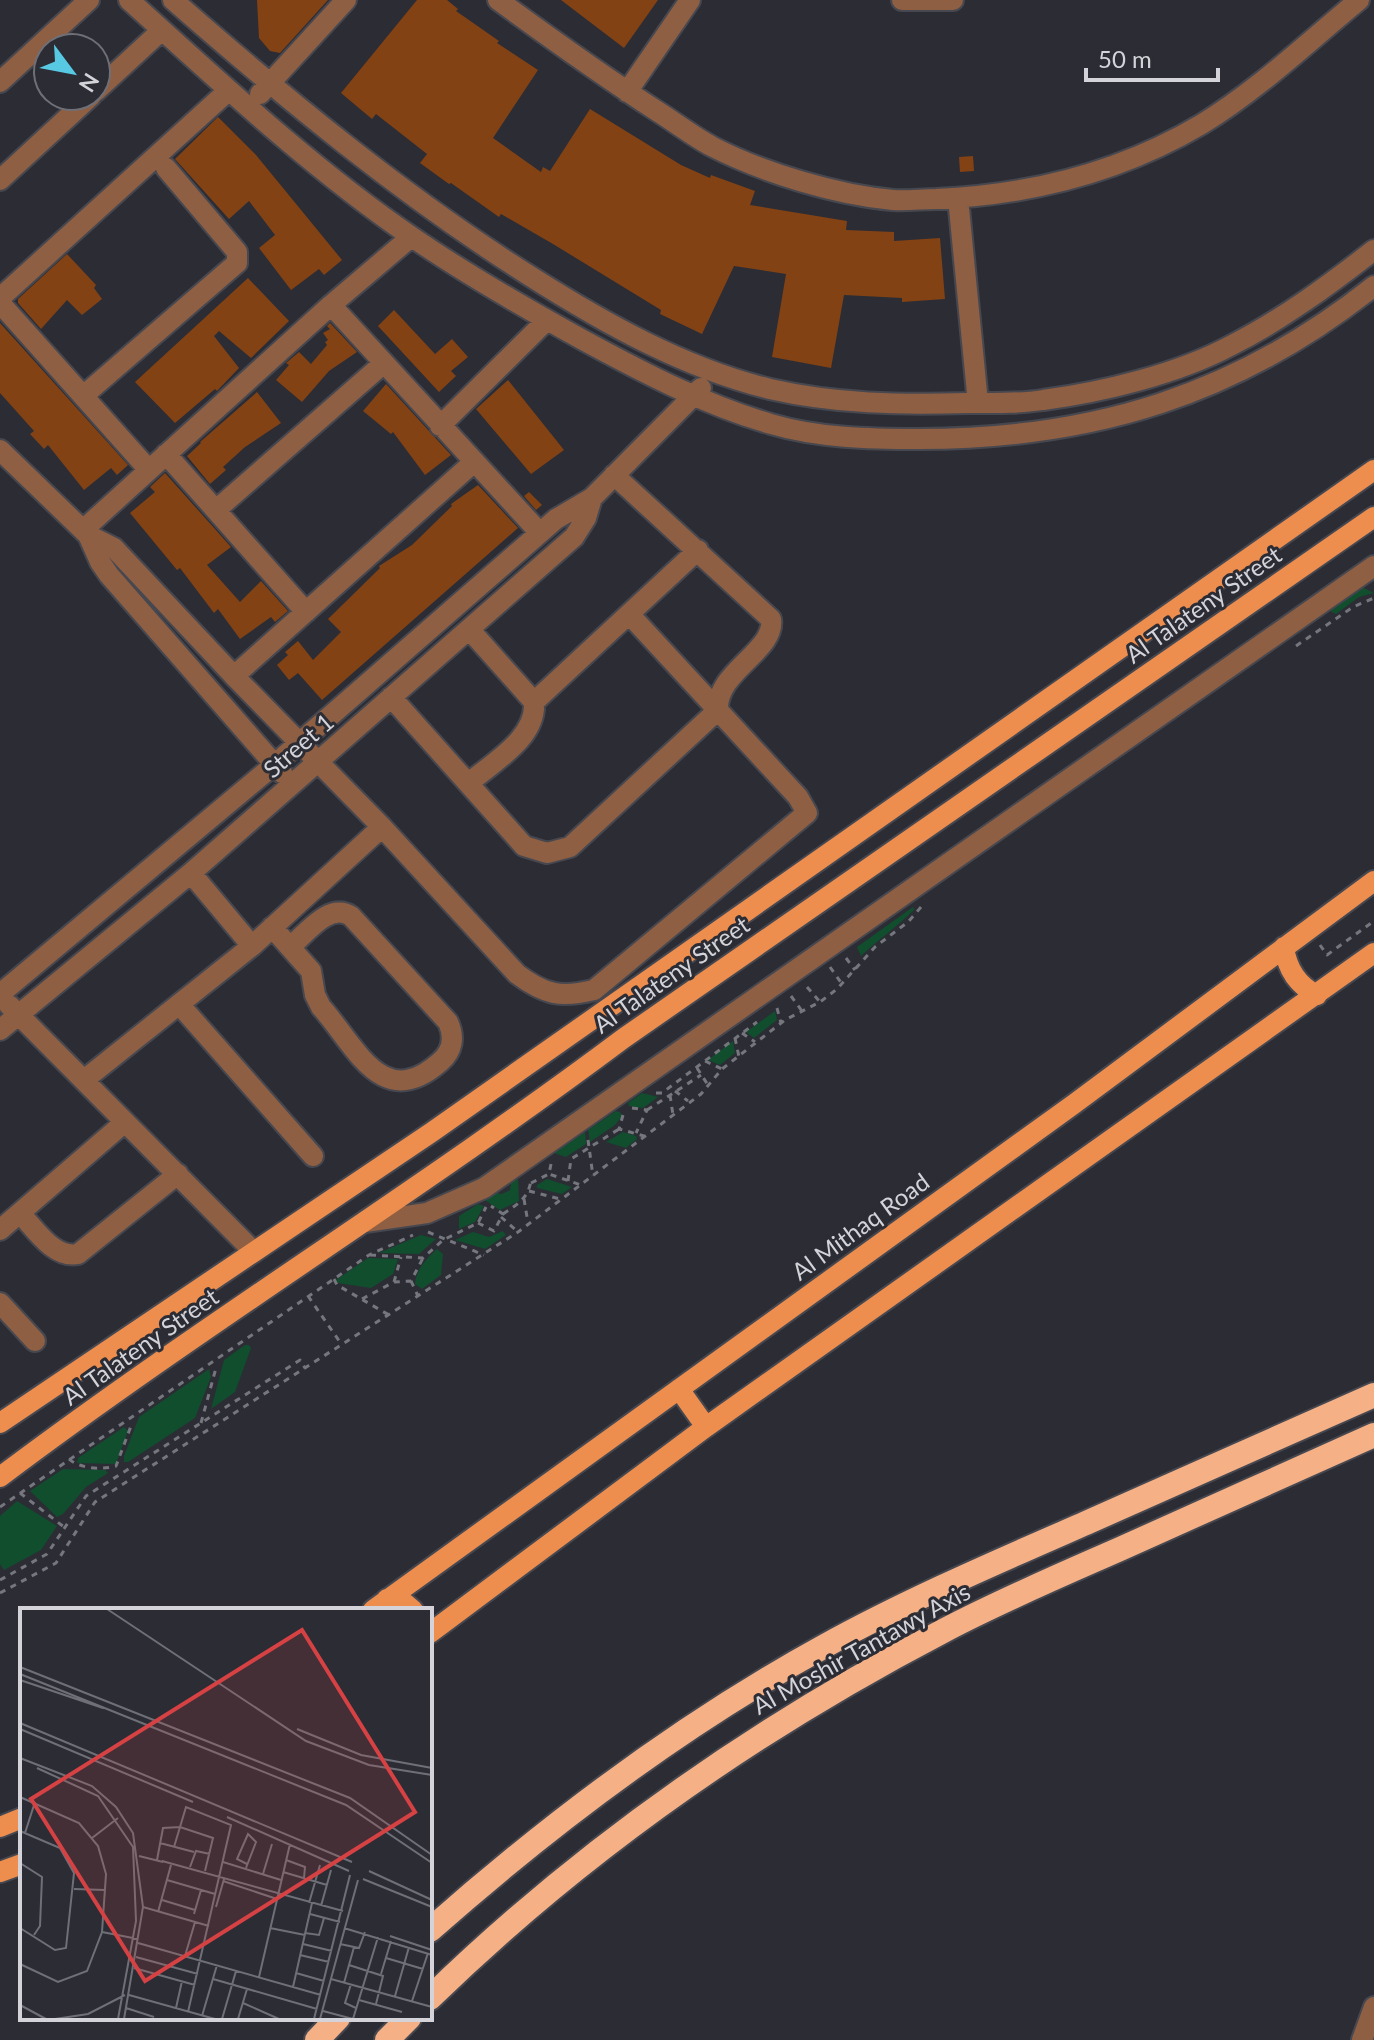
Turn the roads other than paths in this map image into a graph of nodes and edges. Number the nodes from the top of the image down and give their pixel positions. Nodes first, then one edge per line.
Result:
1 (89, 0) edge
2 (129, 0) edge
3 (173, 0) edge
4 (346, 0) edge
5 (498, 0) edge
6 (690, 0) edge
7 (902, 0) edge
8 (953, 0) edge
9 (1347, 4) edge
10 (162, 30) junction
11 (112, 76) edge
12 (0, 82) edge
13 (269, 84) junction
14 (228, 91) junction
15 (627, 92) junction
16 (248, 107) junction
17 (74, 112) edge
18 (166, 168) dead end
19 (0, 180) edge
20 (958, 198) junction
21 (411, 237) junction
22 (1374, 250) edge
23 (1374, 286) edge
24 (0, 301) edge
25 (331, 305) junction
26 (547, 320) junction
27 (384, 363) junction
28 (717, 373) junction
29 (694, 395) junction
30 (83, 396) junction
31 (978, 403) junction
32 (440, 426) junction
33 (0, 450) edge
34 (166, 454) junction
35 (474, 462) junction
36 (149, 470) junction
37 (1374, 470) edge
38 (614, 475) junction
39 (592, 498) junction
40 (216, 510) junction
41 (1374, 517) edge
42 (85, 532) junction
43 (540, 533) junction
44 (698, 550) junction
45 (1374, 566) edge
46 (306, 612) junction
47 (630, 615) junction
48 (469, 629) junction
49 (234, 676) junction
50 (391, 697) junction
51 (534, 702) junction
52 (718, 710) junction
53 (300, 743) junction
54 (318, 762) junction
55 (274, 765) junction
56 (469, 783) junction
57 (293, 784) junction
58 (382, 827) junction
59 (191, 873) junction
60 (1374, 881) edge
61 (272, 927) junction
62 (252, 946) junction
63 (290, 947) junction
64 (1284, 947) junction
65 (1374, 953) edge
66 (0, 995) edge
67 (1317, 995) junction
68 (179, 1004) junction
69 (18, 1013) junction
70 (0, 1030) edge
71 (84, 1080) junction
72 (125, 1122) junction
73 (313, 1156) dead end
74 (178, 1174) junction
75 (20, 1213) junction
76 (365, 1222) junction
77 (0, 1230) edge
78 (254, 1252) junction
79 (0, 1303) edge
80 (35, 1341) dead end
81 (679, 1389) junction
82 (1374, 1395) edge
83 (0, 1423) edge
84 (706, 1427) junction
85 (1374, 1435) edge
86 (0, 1477) edge
87 (380, 1604) edge
88 (411, 1608) edge
89 (432, 1632) edge
90 (20, 1819) edge
91 (0, 1827) edge
92 (20, 1865) edge
93 (0, 1872) edge
94 (432, 1928) edge
95 (432, 1996) edge
96 (1374, 2007) edge
97 (336, 2020) edge
98 (407, 2020) edge
99 (317, 2040) edge
100 (387, 2040) edge
101 (1362, 2040) edge

1 - 12 street
2 - 10 street
3 - 13 street
4 - 13 street
5 - 15 street
6 - 15 street
7 - 8 street
9 - 20 street
10 - 11 street
10 - 14 street
13 - 16 street
13 - 28 street
14 - 16 street
14 - 24 street
15 - 20 street
16 - 21 street
17 - 19 street
18 - 30 street
20 - 31 street
21 - 25 street
21 - 26 street
22 - 31 street
23 - 29 street
24 - 30 street
25 - 27 street
25 - 34 street
26 - 29 street
26 - 32 street
27 - 32 street
27 - 40 street
28 - 29 street, Street 1
28 - 31 street
29 - 38 street, Street 1
30 - 36 street
32 - 35 street
33 - 42 street
34 - 36 street
34 - 40 street
35 - 43 street
35 - 46 street
36 - 42 street
37 - 78 main road, Al Talateny Street
38 - 39 street, Street 1
38 - 44 street
39 - 43 street, Street 1
39 - 48 street, Street 1
40 - 46 street
41 - 76 main road, Al Talateny Street
42 - 49 street
42 - 55 street
43 - 53 street, Street 1
44 - 47 street
44 - 52 street
45 - 76 street
46 - 49 street
47 - 51 street
47 - 52 street
48 - 50 street, Street 1
48 - 51 street
49 - 53 street
50 - 54 street, Street 1
50 - 56 street
51 - 56 street
52 - 56 street
52 - 58 street
53 - 54 street
53 - 55 street, Street 1
54 - 57 street, Street 1
54 - 58 street
55 - 57 street
55 - 66 street, Street 1
57 - 59 street, Street 1
58 - 61 street
59 - 62 street
59 - 69 street, Street 1
60 - 64 main road, Al Mithaq Road
61 - 62 street
61 - 63 street
62 - 68 street
63 - 63 street
64 - 67 main road
64 - 81 main road, Al Mithaq Road
65 - 67 main road
66 - 69 street
67 - 84 main road
68 - 71 street
68 - 73 street
69 - 70 street, Street 1
69 - 71 street
71 - 72 street
72 - 74 street
72 - 75 street
74 - 75 street
74 - 78 street
75 - 77 street
76 - 86 main road, Al Talateny Street
78 - 83 main road, Al Talateny Street
79 - 80 street
81 - 84 main road
81 - 87 main road, Al Mithaq Road
82 - 94 highway, Al Moshir Tantawy Axis
84 - 89 main road
85 - 95 highway, Al Moshir Tantawy Axis
87 - 88 main road
90 - 91 main road
92 - 93 main road
96 - 101 street
97 - 99 highway
98 - 100 highway

